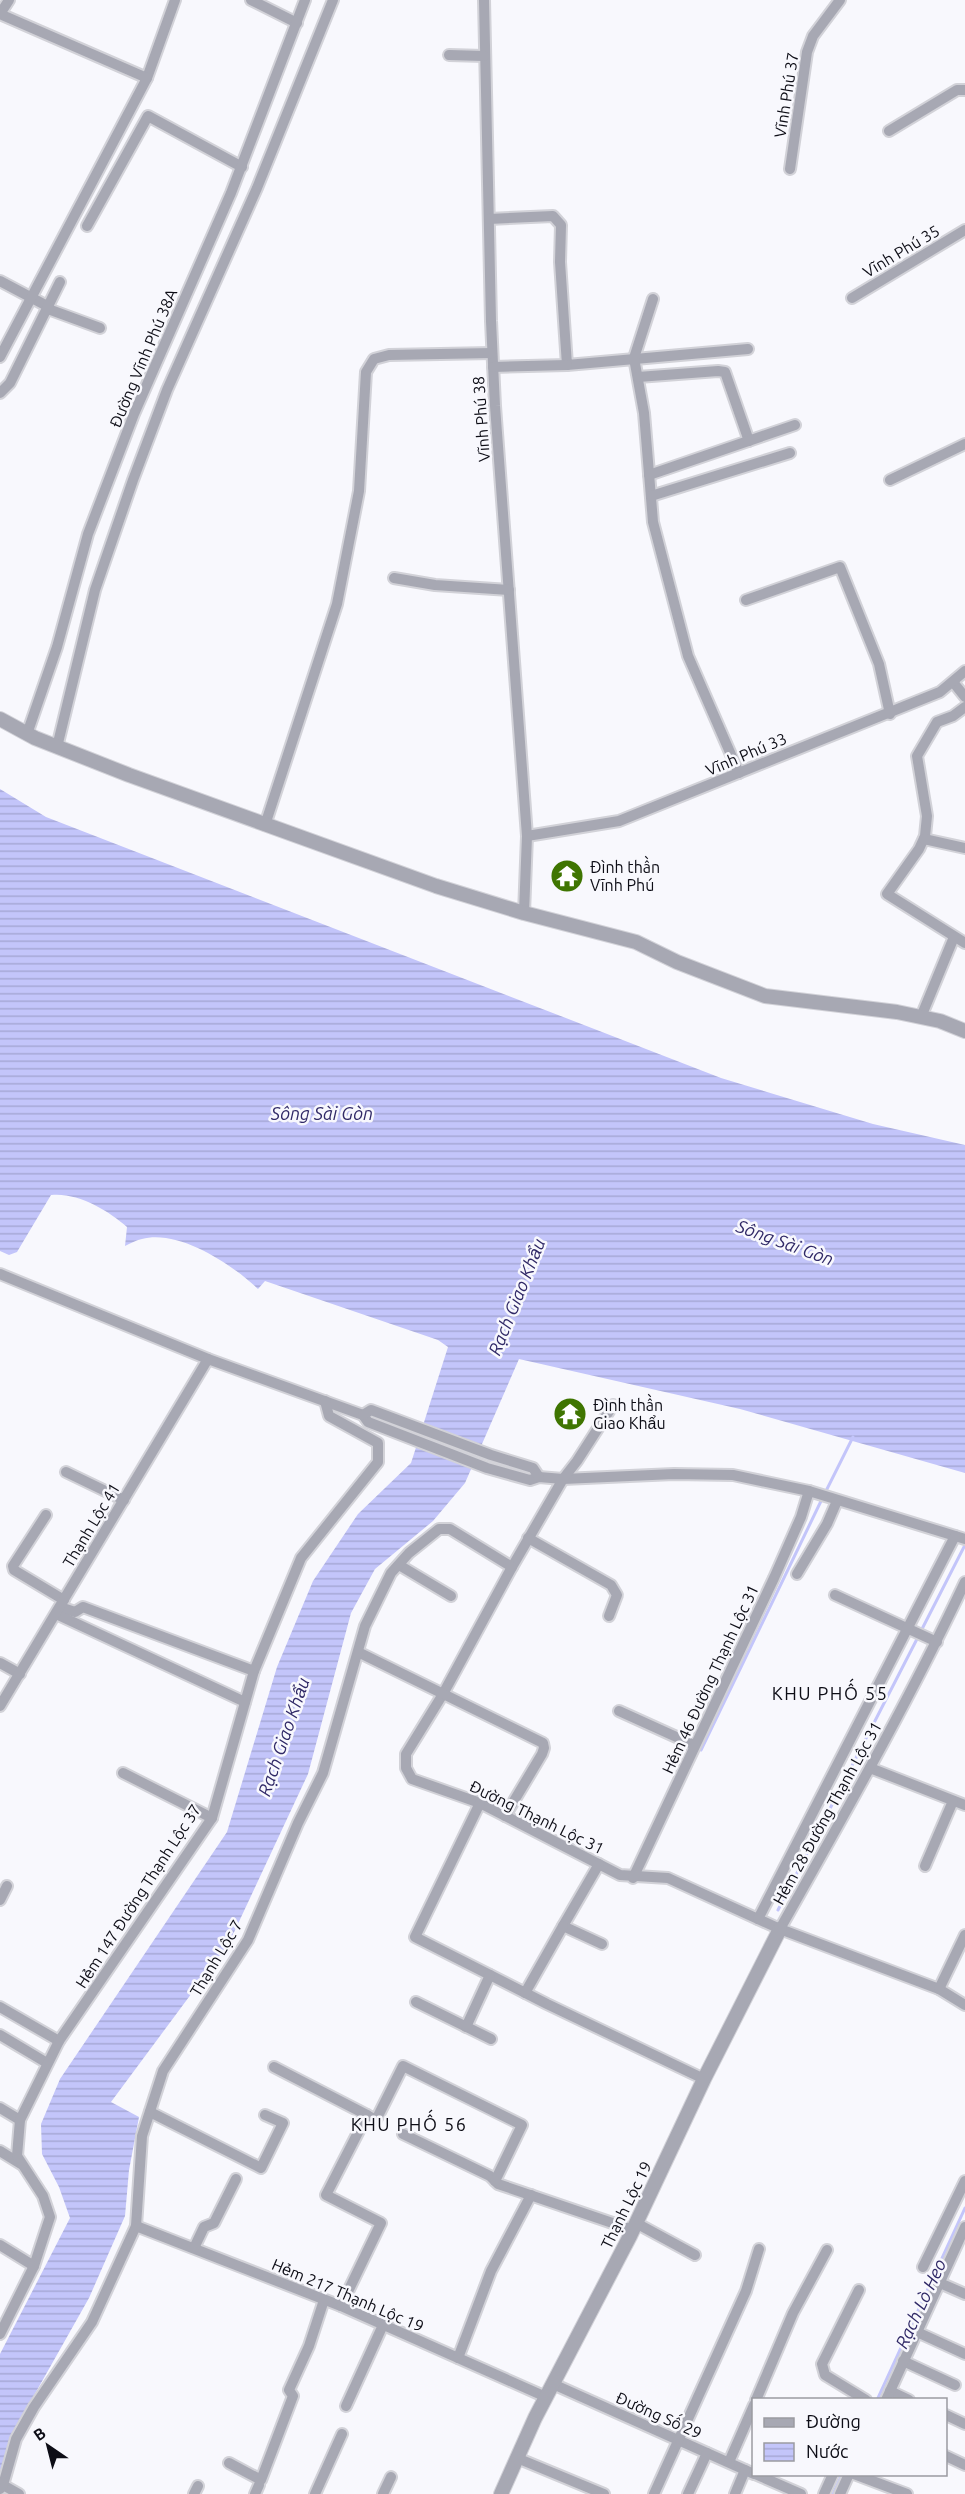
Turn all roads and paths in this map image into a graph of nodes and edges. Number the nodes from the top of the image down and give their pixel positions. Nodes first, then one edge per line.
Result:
1 (9, 0) edge
2 (175, 0) edge
3 (251, 0) edge
4 (306, 0) edge
5 (333, 0) edge
6 (484, 0) edge
7 (840, 0) edge
8 (297, 23) junction
9 (450, 55) dead end
10 (484, 56) junction
11 (147, 78) junction
12 (965, 90) edge
13 (889, 131) dead end
14 (242, 167) junction
15 (790, 169) dead end
16 (489, 219) junction
17 (87, 226) dead end
18 (965, 230) edge
19 (0, 281) edge
20 (60, 282) dead end
21 (852, 298) dead end
22 (32, 299) junction
23 (652, 299) dead end
24 (47, 307) junction
25 (100, 327) dead end
26 (748, 349) dead end
27 (492, 353) junction
28 (0, 357) edge
29 (634, 358) junction
30 (567, 365) junction
31 (493, 367) junction
32 (638, 377) junction
33 (0, 393) edge
34 (795, 425) dead end
35 (748, 441) junction
36 (965, 444) edge
37 (789, 453) dead end
38 (649, 475) junction
39 (890, 480) dead end
40 (651, 496) junction
41 (394, 578) dead end
42 (509, 590) junction
43 (746, 600) dead end
44 (965, 672) edge
45 (958, 689) edge
46 (965, 707) edge
47 (890, 714) junction
48 (0, 719) edge
49 (27, 734) junction
50 (57, 747) junction
51 (739, 773) junction
52 (265, 825) junction
53 (527, 836) junction
54 (924, 839) junction
55 (965, 848) edge
56 (524, 913) junction
57 (954, 937) junction
58 (965, 944) edge
59 (921, 1017) junction
60 (965, 1031) edge
61 (0, 1274) edge
62 (208, 1359) junction
63 (325, 1401) junction
64 (613, 1405) dead end
65 (363, 1415) junction
66 (66, 1472) dead end
67 (539, 1477) junction
68 (562, 1479) junction
69 (813, 1492) junction
70 (124, 1500) junction
71 (834, 1500) junction
72 (46, 1515) dead end
73 (528, 1538) junction
74 (960, 1538) edge
75 (399, 1564) junction
76 (512, 1567) junction
77 (797, 1574) dead end
78 (965, 1582) edge
79 (835, 1595) dead end
80 (451, 1596) dead end
81 (60, 1607) junction
82 (609, 1616) dead end
83 (910, 1629) junction
84 (937, 1642) junction
85 (360, 1653) junction
86 (0, 1663) edge
87 (254, 1671) junction
88 (20, 1674) junction
89 (443, 1694) junction
90 (245, 1702) junction
91 (0, 1706) edge
92 (619, 1711) dead end
93 (694, 1744) junction
94 (870, 1768) junction
95 (123, 1773) dead end
96 (953, 1801) junction
97 (480, 1803) junction
98 (965, 1805) edge
99 (505, 1816) junction
100 (212, 1818) junction
101 (599, 1864) junction
102 (925, 1866) dead end
103 (633, 1878) junction
104 (7, 1886) dead end
105 (0, 1899) edge
106 (758, 1918) junction
107 (562, 1926) junction
108 (780, 1929) junction
109 (965, 1935) edge
110 (602, 1944) dead end
111 (490, 1975) junction
112 (939, 1989) junction
113 (525, 1993) junction
114 (416, 2002) dead end
115 (965, 2005) edge
116 (0, 2007) edge
117 (466, 2027) junction
118 (0, 2036) edge
119 (491, 2039) dead end
120 (59, 2041) junction
121 (47, 2063) junction
122 (274, 2067) dead end
123 (704, 2079) junction
124 (0, 2108) edge
125 (150, 2112) junction
126 (265, 2115) dead end
127 (367, 2115) junction
128 (20, 2120) junction
129 (403, 2134) dead end
130 (0, 2151) edge
131 (21, 2164) junction
132 (236, 2179) dead end
133 (495, 2181) junction
134 (965, 2181) edge
135 (531, 2195) junction
136 (136, 2226) junction
137 (634, 2227) junction
138 (965, 2227) edge
139 (0, 2246) edge
140 (195, 2246) junction
141 (759, 2249) dead end
142 (828, 2250) dead end
143 (695, 2255) dead end
144 (34, 2266) junction
145 (923, 2267) dead end
146 (940, 2283) junction
147 (858, 2290) dead end
148 (965, 2294) edge
149 (324, 2300) junction
150 (341, 2306) junction
151 (383, 2325) junction
152 (917, 2332) junction
153 (0, 2334) edge
154 (965, 2354) edge
155 (458, 2358) junction
156 (903, 2361) junction
157 (553, 2384) junction
158 (955, 2385) dead end
159 (888, 2395) edge
160 (546, 2397) junction
161 (757, 2398) edge
162 (863, 2398) edge
163 (346, 2406) dead end
164 (752, 2407) edge
165 (947, 2416) edge
166 (965, 2424) edge
167 (342, 2434) dead end
168 (678, 2440) junction
169 (707, 2453) junction
170 (947, 2457) edge
171 (517, 2458) junction
172 (729, 2462) junction
173 (230, 2463) dead end
174 (965, 2464) edge
175 (751, 2473) edge
176 (758, 2476) edge
177 (832, 2476) edge
178 (849, 2476) edge
179 (857, 2476) edge
180 (391, 2477) dead end
181 (2, 2487) edge
182 (20, 2494) edge
183 (315, 2494) edge
184 (383, 2494) edge
185 (501, 2494) edge
186 (604, 2494) edge
187 (654, 2494) edge
188 (688, 2494) edge
189 (735, 2494) edge
190 (801, 2494) edge
191 (824, 2494) edge
192 (840, 2494) edge
193 (907, 2494) edge

1 - 11 street
2 - 11 street
3 - 8 street
4 - 8 street, Đường Vĩnh Phú 38A
5 - 50 street
6 - 10 street, Vĩnh Phú 38
7 - 15 street, Vĩnh Phú 37
8 - 14 street, Đường Vĩnh Phú 38A
9 - 10 street
10 - 16 street, Vĩnh Phú 38
11 - 22 street
12 - 13 street
14 - 17 street
14 - 49 street, Đường Vĩnh Phú 38A
16 - 27 street, Vĩnh Phú 38
16 - 30 street
18 - 21 street, Vĩnh Phú 35
19 - 22 street
20 - 24 street
22 - 24 street
22 - 28 street
23 - 29 street
24 - 25 street
24 - 33 street
26 - 29 street
27 - 31 street, Vĩnh Phú 38
27 - 52 street
29 - 30 street
29 - 32 street
30 - 31 street
31 - 42 street, Vĩnh Phú 38
32 - 35 street
32 - 38 street
34 - 35 street
35 - 38 street
36 - 39 street
37 - 40 street
38 - 40 street
40 - 51 street
41 - 42 street
42 - 53 street, Vĩnh Phú 38
43 - 47 street
44 - 45 street, Vĩnh Phú 33
45 - 47 street, Vĩnh Phú 33
46 - 54 street
47 - 51 street, Vĩnh Phú 33
48 - 49 street
49 - 50 street
50 - 52 street
51 - 53 street, Vĩnh Phú 33
52 - 56 street
53 - 56 street, Vĩnh Phú 38
54 - 55 street
54 - 57 street
56 - 59 street
57 - 58 street
57 - 59 street
59 - 60 street
61 - 62 street
62 - 63 street
62 - 70 street, Thạnh Lộc 41
63 - 65 street
63 - 87 street, Hẻm 147 Đường Thạnh Lộc 37
64 - 68 street, Đường Thạnh Lộc 31
65 - 67 street
65 - 67 street
66 - 70 street
67 - 68 street
68 - 69 street
68 - 73 street, Đường Thạnh Lộc 31
69 - 71 street
69 - 93 street, Hẻm 46 Đường Thạnh Lộc 31
70 - 81 street, Thạnh Lộc 41
71 - 74 street
71 - 77 street
72 - 81 street
73 - 76 street, Đường Thạnh Lộc 31
73 - 82 street
74 - 83 street
75 - 76 street, Thạnh Lộc 7
75 - 80 street
75 - 85 street, Thạnh Lộc 7
76 - 89 street, Đường Thạnh Lộc 31
78 - 84 street, Hẻm 28 Đường Thạnh Lộc 31
79 - 83 street
81 - 87 street
81 - 88 street, Thạnh Lộc 41
81 - 90 street
83 - 84 street
83 - 106 street
84 - 94 street, Hẻm 28 Đường Thạnh Lộc 31
85 - 89 street
85 - 125 street, Thạnh Lộc 7
86 - 88 street
87 - 90 street, Hẻm 147 Đường Thạnh Lộc 37
88 - 91 street, Thạnh Lộc 41
89 - 97 street, Đường Thạnh Lộc 31
89 - 99 street
90 - 100 street, Hẻm 147 Đường Thạnh Lộc 37
92 - 93 street
93 - 103 street, Hẻm 46 Đường Thạnh Lộc 31
94 - 96 street
94 - 108 street, Hẻm 28 Đường Thạnh Lộc 31
95 - 100 street
96 - 98 street
96 - 102 street
97 - 99 street, Đường Thạnh Lộc 31
97 - 111 street
99 - 101 street, Đường Thạnh Lộc 31
100 - 120 street, Hẻm 147 Đường Thạnh Lộc 37
101 - 103 street, Đường Thạnh Lộc 31
101 - 107 street
103 - 106 street, Đường Thạnh Lộc 31
104 - 105 street
106 - 108 street, Đường Thạnh Lộc 31
107 - 110 street
107 - 113 street
108 - 112 street, Đường Thạnh Lộc 31
108 - 123 street, Thạnh Lộc 19
109 - 112 street
111 - 113 street
111 - 117 street
112 - 115 street, Đường Thạnh Lộc 31
113 - 123 street
114 - 117 street
116 - 120 street
117 - 119 street
118 - 121 street
120 - 121 street, Hẻm 147 Đường Thạnh Lộc 37
121 - 128 street, Hẻm 147 Đường Thạnh Lộc 37
122 - 127 street
123 - 137 street, Thạnh Lộc 19
124 - 128 street
125 - 126 street
125 - 136 street, Thạnh Lộc 7
127 - 133 street
127 - 150 street
128 - 131 street, Hẻm 147 Đường Thạnh Lộc 37
129 - 133 street
130 - 131 street
131 - 144 street
132 - 140 street
133 - 135 street
134 - 145 street
135 - 137 street
135 - 155 street
136 - 140 street, Hẻm 217 Thạnh Lộc 19
136 - 181 street, Thạnh Lộc 7
137 - 143 street
137 - 157 street, Thạnh Lộc 19
138 - 146 street
139 - 144 street
140 - 149 street, Hẻm 217 Thạnh Lộc 19
141 - 168 street
142 - 161 street
144 - 153 street
146 - 148 street
146 - 152 street
147 - 162 street
149 - 150 street, Hẻm 217 Thạnh Lộc 19
149 - 173 street
150 - 151 street, Hẻm 217 Thạnh Lộc 19
151 - 155 street, Hẻm 217 Thạnh Lộc 19
151 - 163 street
152 - 154 street
152 - 156 street
155 - 160 street, Hẻm 217 Thạnh Lộc 19
156 - 158 street
156 - 159 street
157 - 160 street, Thạnh Lộc 19
157 - 168 street, Đường Số 29
160 - 171 street, Thạnh Lộc 19
164 - 172 street
165 - 166 street
167 - 183 street
168 - 169 street, Đường Số 29
168 - 187 street
169 - 172 street, Đường Số 29
169 - 188 street
170 - 174 street
171 - 185 street, Thạnh Lộc 19
171 - 186 street
172 - 175 street, Đường Số 29
175 - 189 street
176 - 190 street, Đường Số 29
177 - 191 street
178 - 192 street
179 - 193 street
180 - 184 street
181 - 182 street

